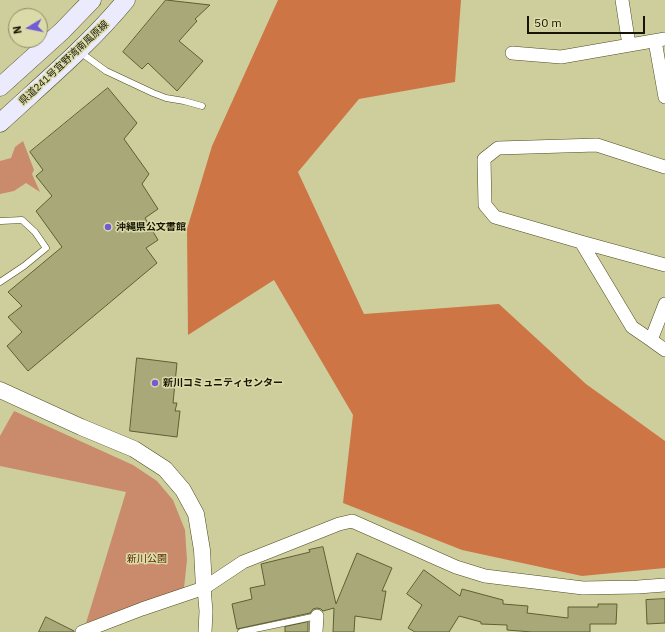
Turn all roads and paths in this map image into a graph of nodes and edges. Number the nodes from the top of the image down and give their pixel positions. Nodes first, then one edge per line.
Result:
1 (92, 0) edge
2 (126, 0) edge
3 (622, 0) edge
4 (660, 40) edge
5 (629, 46) junction
6 (79, 51) junction
7 (512, 53) dead end
8 (0, 87) edge
9 (665, 97) edge
10 (202, 106) dead end
11 (0, 123) edge
12 (665, 167) edge
13 (0, 221) edge
14 (581, 242) junction
15 (665, 266) edge
16 (0, 282) edge
17 (665, 304) edge
18 (651, 340) junction
19 (665, 350) edge
20 (0, 390) edge
21 (665, 585) edge
22 (204, 588) junction
23 (316, 616) joint
24 (82, 632) edge
25 (205, 632) edge
26 (241, 632) edge
27 (316, 632) edge

1 - 8 main road
2 - 6 main road, 県道241号宜野湾南風原線
3 - 5 street
4 - 5 street
4 - 9 street
5 - 7 street
6 - 10 lane
6 - 11 main road, 県道241号宜野湾南風原線
12 - 14 street
13 - 16 lane
14 - 15 street
14 - 18 street
17 - 18 street
18 - 19 street
20 - 22 street
21 - 22 street
22 - 24 street
22 - 25 street
23 - 26 lane
23 - 27 street

